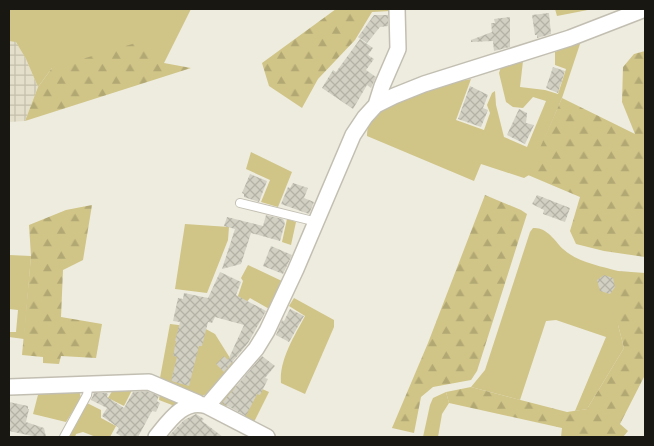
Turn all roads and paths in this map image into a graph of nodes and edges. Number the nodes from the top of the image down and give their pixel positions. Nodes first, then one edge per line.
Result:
1 (397, 9) edge
2 (645, 9) edge
3 (376, 105) junction
4 (240, 203) dead end
5 (317, 222) junction
6 (89, 383) junction
7 (9, 387) edge
8 (202, 404) junction
9 (64, 437) edge
10 (156, 437) edge
11 (267, 437) edge

1 - 3 street
2 - 3 street
3 - 5 street
4 - 5 lane
5 - 8 street
6 - 7 street
6 - 8 street
6 - 9 lane
8 - 10 street
8 - 11 street

